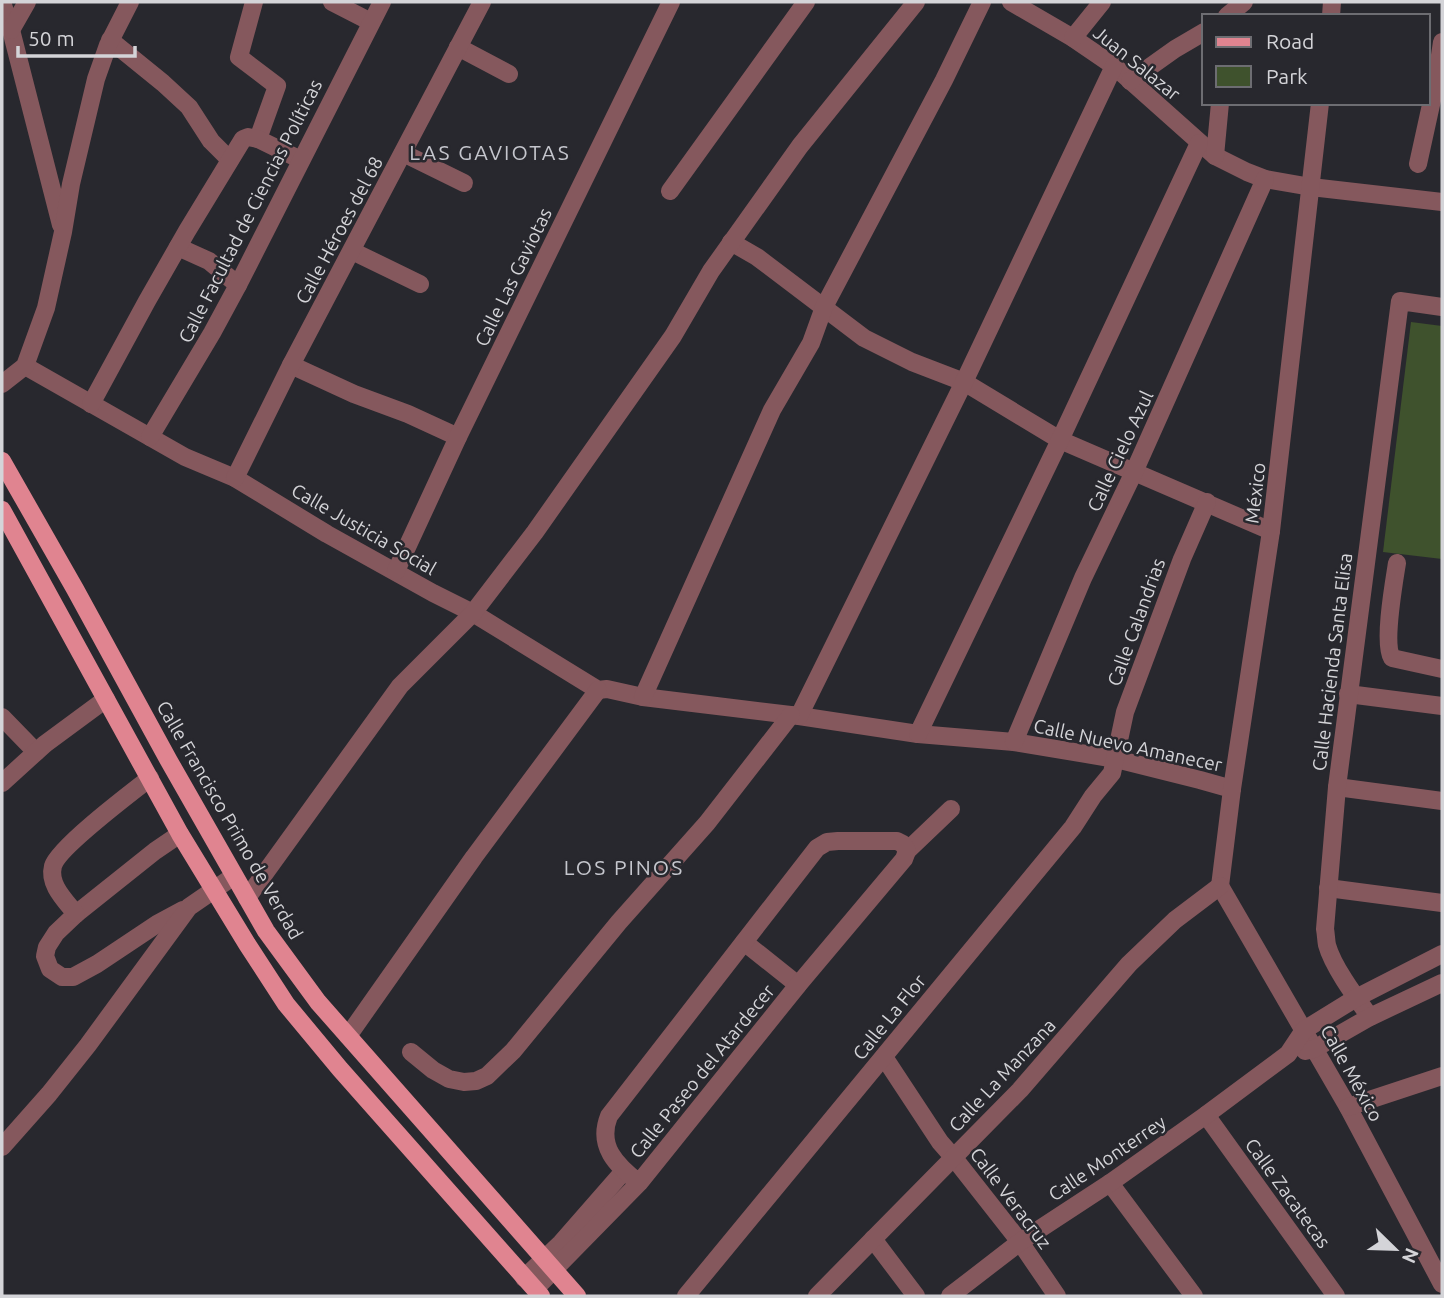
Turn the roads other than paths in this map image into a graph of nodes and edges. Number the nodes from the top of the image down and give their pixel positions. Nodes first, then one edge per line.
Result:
1 (2, 2) edge
2 (27, 2) edge
3 (130, 2) edge
4 (254, 2) edge
5 (332, 2) edge
6 (382, 2) edge
7 (482, 2) edge
8 (671, 2) edge
9 (806, 2) edge
10 (916, 2) edge
11 (982, 2) edge
12 (1011, 2) edge
13 (1102, 2) edge
14 (1244, 2) edge
15 (1230, 14) edge
16 (371, 22) junction
17 (11, 30) junction
18 (1202, 33) edge
19 (1073, 38) junction
20 (110, 40) junction
21 (1442, 42) edge
22 (458, 47) junction
23 (1114, 66) junction
24 (509, 74) dead end
25 (1130, 81) junction
26 (1439, 83) edge
27 (1220, 105) edge
28 (1320, 105) edge
29 (258, 139) junction
30 (1199, 144) junction
31 (403, 153) junction
32 (1215, 156) junction
33 (230, 160) junction
34 (301, 160) junction
35 (1418, 164) dead end
36 (1265, 179) junction
37 (464, 183) dead end
38 (1311, 187) junction
39 (670, 191) dead end
40 (1442, 202) edge
41 (63, 232) junction
42 (732, 242) junction
43 (178, 247) junction
44 (352, 251) junction
45 (421, 284) dead end
46 (238, 285) junction
47 (824, 307) junction
48 (1442, 307) edge
49 (292, 365) junction
50 (25, 366) junction
51 (964, 382) junction
52 (2, 384) edge
53 (91, 404) junction
54 (150, 437) junction
55 (458, 437) junction
56 (1060, 439) junction
57 (2, 461) edge
58 (1134, 472) junction
59 (235, 478) junction
60 (1206, 502) junction
61 (2, 510) edge
62 (1271, 531) junction
63 (1397, 563) dead end
64 (396, 571) junction
65 (1359, 610) junction
66 (473, 613) junction
67 (1390, 613) junction
68 (1442, 669) edge
69 (598, 690) junction
70 (1349, 694) junction
71 (643, 697) junction
72 (106, 699) junction
73 (1442, 706) edge
74 (795, 716) junction
75 (2, 717) edge
76 (918, 734) junction
77 (1014, 742) junction
78 (36, 752) junction
79 (1116, 760) junction
80 (150, 778) junction
81 (2, 783) edge
82 (1337, 787) junction
83 (1232, 789) junction
84 (1442, 801) edge
85 (951, 809) dead end
86 (180, 834) junction
87 (907, 851) junction
88 (234, 876) junction
89 (1220, 886) junction
90 (1328, 888) junction
91 (213, 889) junction
92 (247, 898) junction
93 (1442, 903) edge
94 (189, 907) junction
95 (76, 914) junction
96 (744, 942) junction
97 (1442, 954) edge
98 (1442, 983) edge
99 (798, 985) junction
100 (1356, 998) junction
101 (1370, 1017) junction
102 (1304, 1030) junction
103 (348, 1036) junction
104 (1314, 1049) junction
105 (411, 1052) dead end
106 (1287, 1054) junction
107 (884, 1057) junction
108 (1442, 1076) edge
109 (1348, 1107) junction
110 (1206, 1115) junction
111 (2, 1147) edge
112 (954, 1158) junction
113 (624, 1171) junction
114 (639, 1183) junction
115 (1110, 1183) junction
116 (873, 1239) junction
117 (1020, 1242) junction
118 (549, 1265) junction
119 (1442, 1284) edge
120 (533, 1288) edge
121 (577, 1296) edge
122 (686, 1296) edge
123 (817, 1296) edge
124 (916, 1296) edge
125 (950, 1296) edge
126 (1057, 1296) edge
127 (1194, 1296) edge
128 (1336, 1296) edge

1 - 17 street
2 - 17 street
3 - 20 street
4 - 29 street
5 - 16 street
6 - 16 street, Calle Facultad de Ciencias Políticas
7 - 22 street, Calle Héroes del 68
8 - 55 street, Calle Las Gaviotas
9 - 39 street
10 - 42 street
11 - 47 street
12 - 19 street, Juan Salazar
13 - 19 street
14 - 15 street
16 - 34 street, Calle Facultad de Ciencias Políticas
17 - 41 street
18 - 25 street
19 - 23 street, Juan Salazar
20 - 33 street
20 - 41 street
21 - 26 street
22 - 24 street
22 - 31 street, Calle Héroes del 68
23 - 25 street, Juan Salazar
23 - 51 street
25 - 30 street, Juan Salazar
26 - 35 street
27 - 32 street
28 - 38 street, México
29 - 33 street
29 - 34 street
30 - 32 street, Juan Salazar
30 - 56 street
31 - 37 street
31 - 44 street, Calle Héroes del 68
32 - 36 street, Juan Salazar
33 - 43 street
34 - 46 street, Calle Facultad de Ciencias Políticas
36 - 38 street, Juan Salazar
36 - 58 street, Calle Cielo Azul
38 - 40 street, Juan Salazar
38 - 62 street, México
41 - 50 street
42 - 47 street
42 - 66 street
43 - 46 street
43 - 53 street
44 - 45 street
44 - 49 street, Calle Héroes del 68
46 - 54 street, Calle Facultad de Ciencias Políticas
47 - 51 street
47 - 71 street
48 - 65 street, Calle Hacienda Santa Elisa
49 - 55 street
49 - 59 street, Calle Héroes del 68
50 - 52 street
50 - 53 street, Calle Justicia Social
51 - 56 street
51 - 74 street
53 - 54 street, Calle Justicia Social
54 - 59 street, Calle Justicia Social
55 - 64 street, Calle Las Gaviotas
56 - 58 street
56 - 76 street
57 - 88 main road, Calle Francisco Primo de Verdad
58 - 60 street
58 - 77 street, Calle Cielo Azul
59 - 64 street, Calle Justicia Social
60 - 62 street
60 - 79 street, Calle Calandrias
61 - 72 main road
62 - 83 street, México
63 - 67 street
64 - 66 street, Calle Justicia Social
65 - 67 street
65 - 70 street, Calle Hacienda Santa Elisa
66 - 69 street, Calle Justicia Social
66 - 92 street
67 - 68 street
69 - 71 street, Calle Nuevo Amanecer
69 - 103 street
70 - 73 street
70 - 82 street, Calle Hacienda Santa Elisa
71 - 74 street, Calle Nuevo Amanecer
72 - 78 street
72 - 80 main road
74 - 76 street, Calle Nuevo Amanecer
74 - 105 street
75 - 78 street
76 - 77 street, Calle Nuevo Amanecer
77 - 79 street, Calle Nuevo Amanecer
78 - 81 street
79 - 83 street, Calle Nuevo Amanecer
79 - 107 street, Calle La Flor
80 - 86 main road
80 - 95 street
82 - 84 street
82 - 90 street, Calle Hacienda Santa Elisa
83 - 89 street, México
85 - 87 street, Calle Paseo del Atardecer
86 - 91 main road
86 - 95 street
87 - 96 street, Calle Paseo del Atardecer
87 - 99 street, Calle Paseo del Atardecer
88 - 91 street
88 - 92 main road, Calle Francisco Primo de Verdad
89 - 102 street, Calle México
89 - 112 street, Calle La Manzana
90 - 93 street
90 - 100 street, Calle Hacienda Santa Elisa
91 - 94 street
91 - 120 main road
92 - 103 main road, Calle Francisco Primo de Verdad
94 - 95 street
94 - 111 street
96 - 99 street, Calle Paseo del Atardecer
96 - 113 street, Calle Paseo del Atardecer
97 - 100 street
98 - 101 street, Calle Monterrey
99 - 114 street, Calle Paseo del Atardecer
100 - 101 street, Calle Hacienda Santa Elisa
100 - 102 street
101 - 104 street, Calle Monterrey
102 - 104 street, Calle México
102 - 106 street, Calle Monterrey
103 - 118 main road, Calle Francisco Primo de Verdad
104 - 106 street, Calle Monterrey
104 - 109 street, Calle México
106 - 110 street, Calle Monterrey
107 - 112 street, Calle Veracruz
107 - 122 street, Calle La Flor
108 - 109 street
109 - 119 street, Calle México
110 - 115 street, Calle Monterrey
110 - 128 street, Calle Zacatecas
112 - 116 street, Calle La Manzana
112 - 117 street, Calle Veracruz
113 - 114 street, Calle Paseo del Atardecer
113 - 118 street, Calle Paseo del Atardecer
114 - 118 street, Calle Paseo del Atardecer
115 - 117 street, Calle Monterrey
115 - 127 street
116 - 123 street, Calle La Manzana
116 - 124 street
117 - 125 street, Calle Monterrey
117 - 126 street, Calle Veracruz
118 - 120 street, Calle Paseo del Atardecer
118 - 121 main road, Calle Francisco Primo de Verdad

